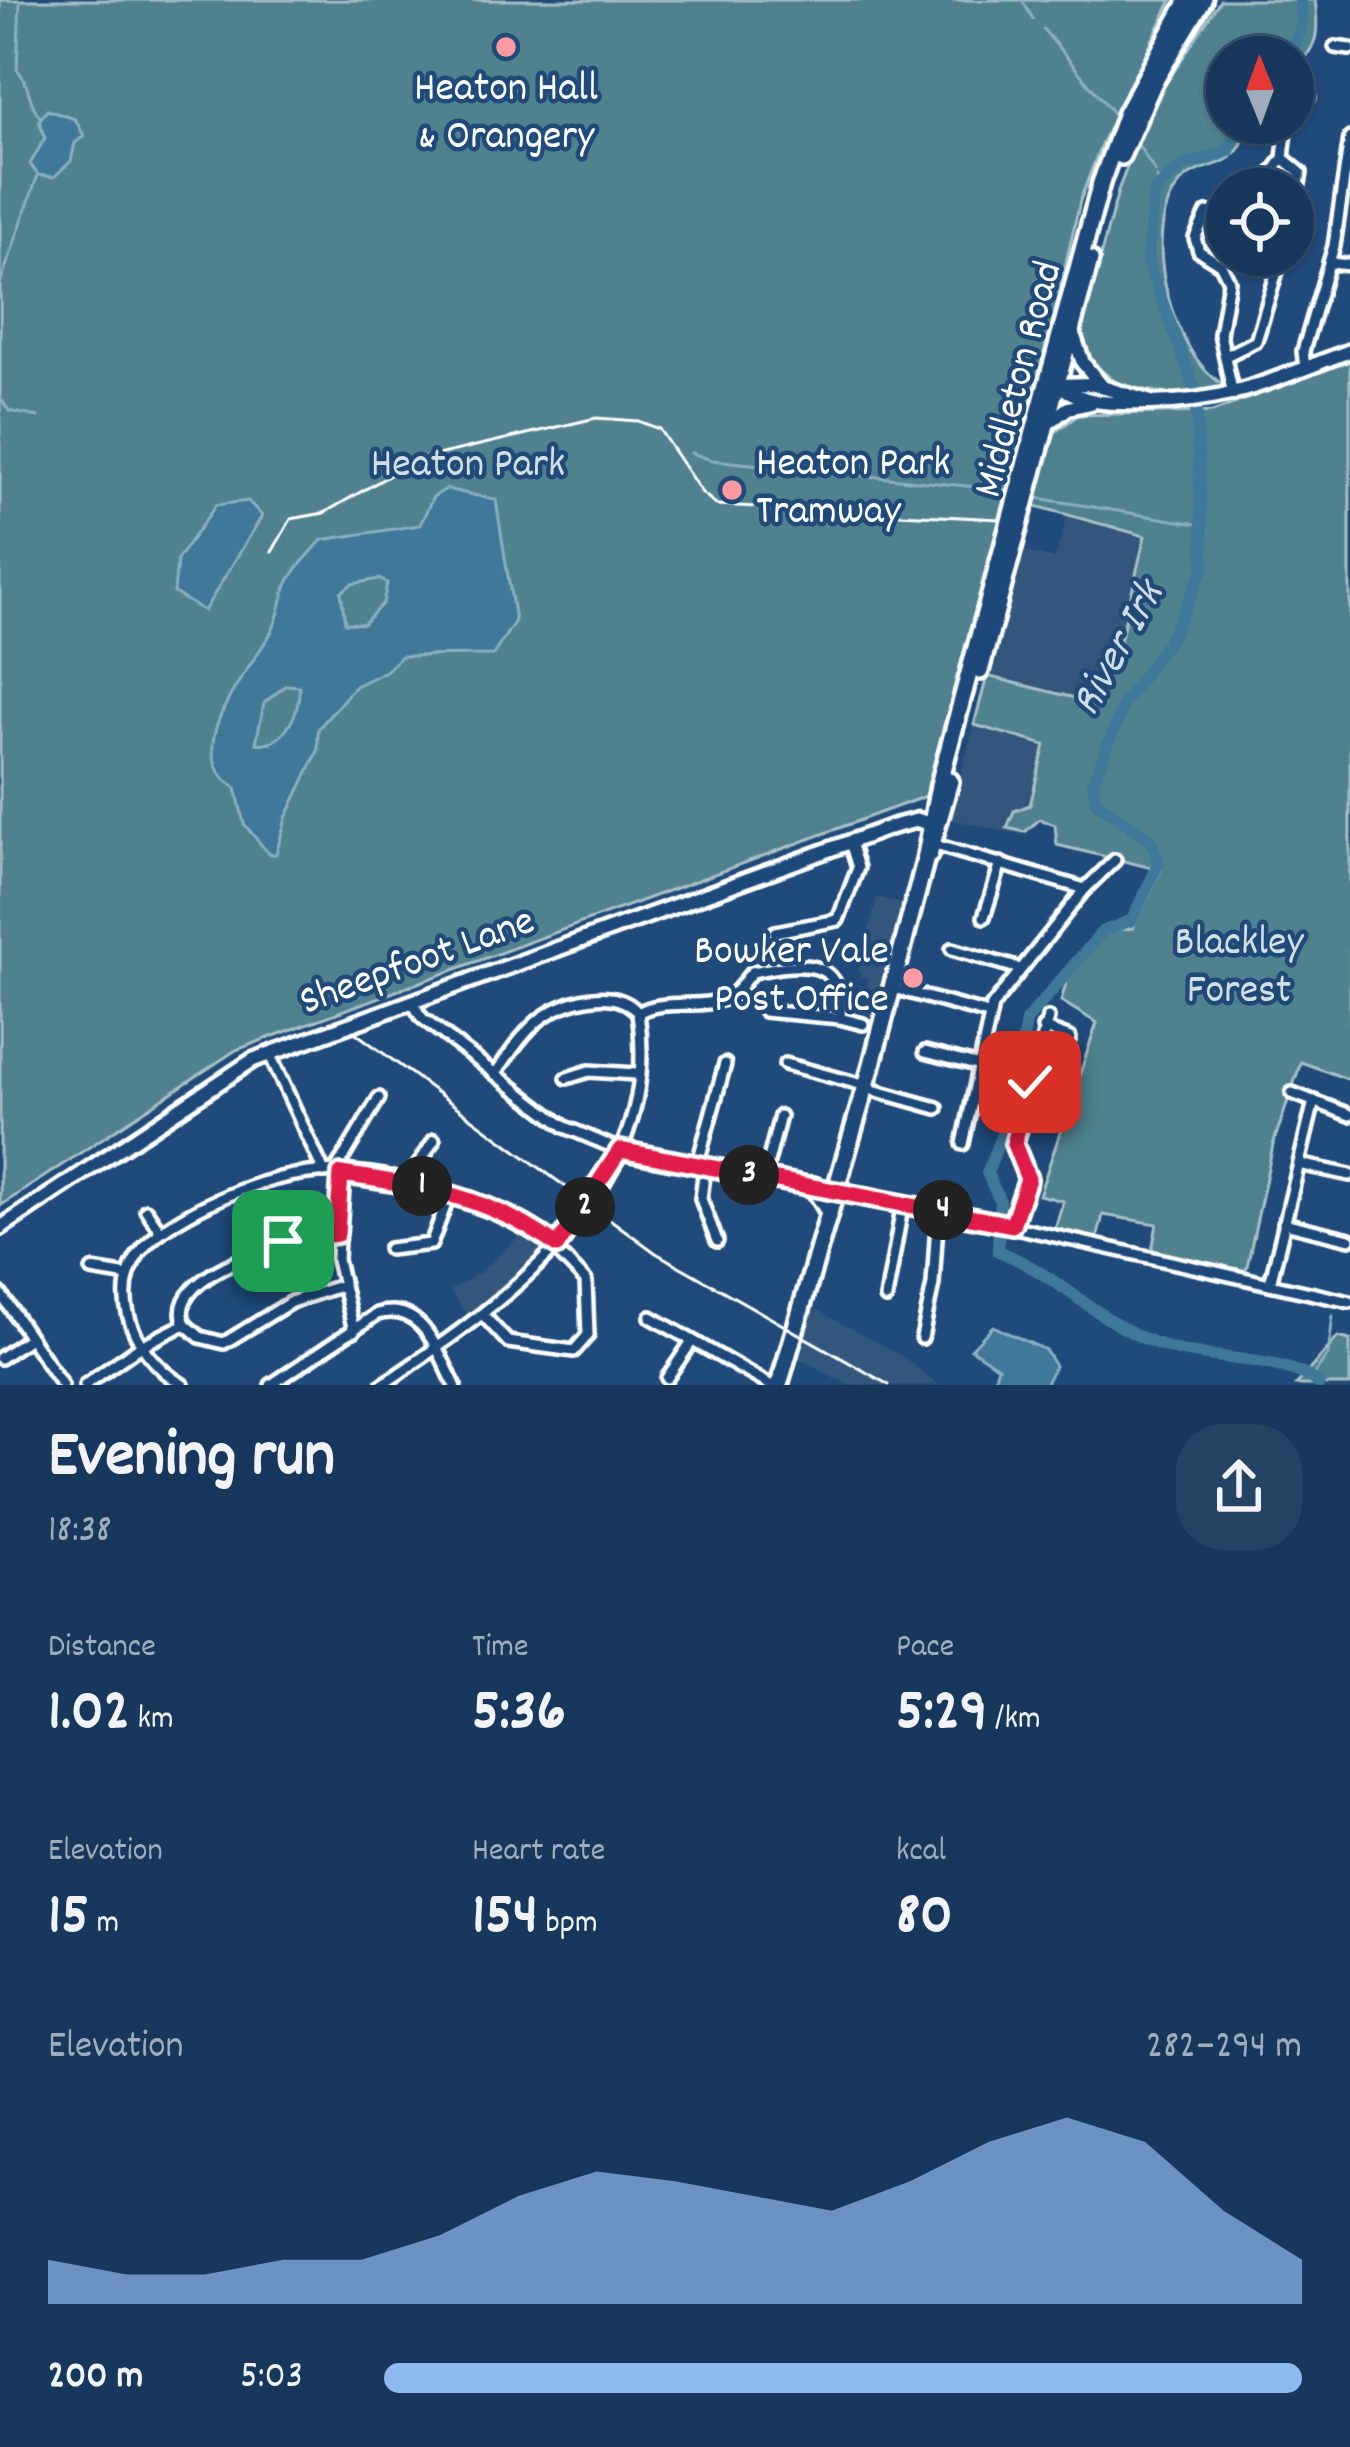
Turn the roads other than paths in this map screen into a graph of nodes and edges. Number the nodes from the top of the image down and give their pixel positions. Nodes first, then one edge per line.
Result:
1 (1188, 0) edge
2 (1204, 0) edge
3 (1335, 47) dead end
4 (1350, 49) edge
5 (1350, 138) edge
6 (1285, 144) edge
7 (1283, 158) junction
8 (1276, 168) edge
9 (1295, 168) edge
10 (1206, 215) edge
11 (1206, 256) edge
12 (1330, 262) junction
13 (1350, 265) edge
14 (1226, 276) edge
15 (1276, 276) edge
16 (1072, 330) junction
17 (1350, 351) edge
18 (1228, 355) junction
19 (1053, 358) junction
20 (1305, 368) junction
21 (1059, 386) junction
22 (1103, 387) junction
23 (1227, 397) junction
24 (1098, 403) junction
25 (1153, 403) junction
26 (1045, 417) junction
27 (942, 790) junction
28 (899, 827) junction
29 (850, 842) junction
30 (930, 843) junction
31 (1114, 860) dead end
32 (1001, 862) junction
33 (1084, 889) junction
34 (984, 917) dead end
35 (775, 932) dead end
36 (952, 949) dead end
37 (1020, 969) junction
38 (893, 988) junction
39 (412, 1002) junction
40 (764, 1011) dead end
41 (638, 1013) junction
42 (988, 1014) junction
43 (840, 1018) junction
44 (862, 1024) dead end
45 (1070, 1038) dead end
46 (926, 1052) dead end
47 (269, 1053) junction
48 (725, 1064) dead end
49 (785, 1064) dead end
50 (980, 1066) junction
51 (495, 1074) junction
52 (636, 1074) junction
53 (567, 1078) dead end
54 (866, 1087) junction
55 (1292, 1093) dead end
56 (379, 1098) dead end
57 (1314, 1102) junction
58 (937, 1108) dead end
59 (1350, 1115) edge
60 (780, 1116) dead end
61 (434, 1140) dead end
62 (963, 1144) dead end
63 (620, 1150) junction
64 (1299, 1165) junction
65 (701, 1167) junction
66 (333, 1173) junction
67 (1350, 1175) edge
68 (764, 1178) junction
69 (407, 1183) junction
70 (813, 1186) junction
71 (838, 1189) junction
72 (450, 1192) junction
73 (902, 1202) junction
74 (938, 1209) junction
75 (146, 1210) dead end
76 (829, 1215) junction
77 (1284, 1223) junction
78 (1008, 1224) junction
79 (0, 1228) edge
80 (161, 1232) junction
81 (337, 1234) junction
82 (1350, 1239) edge
83 (717, 1240) dead end
84 (556, 1247) junction
85 (389, 1249) dead end
86 (92, 1270) dead end
87 (128, 1276) junction
88 (1270, 1284) junction
89 (340, 1286) junction
90 (0, 1293) edge
91 (886, 1298) dead end
92 (1350, 1302) edge
93 (484, 1316) junction
94 (651, 1317) dead end
95 (185, 1324) junction
96 (354, 1331) junction
97 (922, 1338) dead end
98 (28, 1339) junction
99 (692, 1341) junction
100 (139, 1347) junction
101 (436, 1349) junction
102 (0, 1358) edge
103 (667, 1378) dead end
104 (62, 1385) edge
105 (85, 1385) edge
106 (183, 1385) edge
107 (271, 1385) edge
108 (382, 1385) edge
109 (455, 1385) edge
110 (770, 1385) edge
111 (779, 1385) edge

1 - 19 highway, Middleton Road
2 - 16 highway, Middleton Road
3 - 4 street
5 - 12 street
6 - 7 street
7 - 8 street
7 - 9 street
10 - 11 street
12 - 13 street
12 - 20 street
14 - 18 street
15 - 18 street
16 - 21 highway, Middleton Road
16 - 22 main road
17 - 20 main road
18 - 23 street
19 - 21 main road
19 - 26 highway, Middleton Road
20 - 23 main road
21 - 22 main road
21 - 24 main road
21 - 26 highway, Middleton Road
22 - 25 main road
23 - 25 main road
24 - 25 main road
24 - 26 main road
26 - 27 highway, Middleton Road
27 - 28 main road, Sheepfoot Lane
27 - 30 highway, Middleton Road
28 - 29 main road, Sheepfoot Lane
28 - 30 main road
28 - 30 main road, Sheepfoot Lane
29 - 35 street
29 - 39 main road, Sheepfoot Lane
30 - 32 street
30 - 38 highway
31 - 33 street
32 - 33 street
32 - 34 street
33 - 37 street
36 - 37 street
37 - 42 street
38 - 42 street
38 - 54 highway
39 - 47 main road, Sheepfoot Lane
39 - 51 street
40 - 43 street
41 - 43 street
41 - 51 street
41 - 52 street
42 - 50 street
43 - 44 street
45 - 78 street
46 - 50 street
47 - 66 street
47 - 79 main road, Sheepfoot Lane
48 - 65 street
49 - 54 street
50 - 62 street
51 - 63 street
52 - 53 street
52 - 63 street
54 - 58 street
54 - 71 highway
55 - 57 street
56 - 66 street
57 - 59 street
57 - 64 street
60 - 68 street
61 - 69 street
63 - 65 street
63 - 84 street
64 - 67 street
64 - 77 street
65 - 68 street
65 - 83 street
66 - 69 street
66 - 80 street
66 - 81 street
68 - 70 street
69 - 72 street
70 - 71 street
70 - 76 highway
71 - 73 street
71 - 76 highway
72 - 84 street
72 - 85 street
73 - 74 street
73 - 91 street
74 - 78 street
74 - 97 street
75 - 80 street
76 - 111 highway
77 - 82 street
77 - 88 street
78 - 88 street
80 - 87 street
81 - 89 street
81 - 95 street
84 - 93 street
84 - 93 street
86 - 87 street
87 - 100 street
88 - 92 street
89 - 95 street
89 - 96 street
90 - 98 street
93 - 101 street
94 - 99 street
95 - 100 street
96 - 101 street
96 - 107 street
98 - 102 street
98 - 104 street
99 - 103 street
99 - 110 street
100 - 105 street
100 - 106 street
101 - 108 street
101 - 109 street

